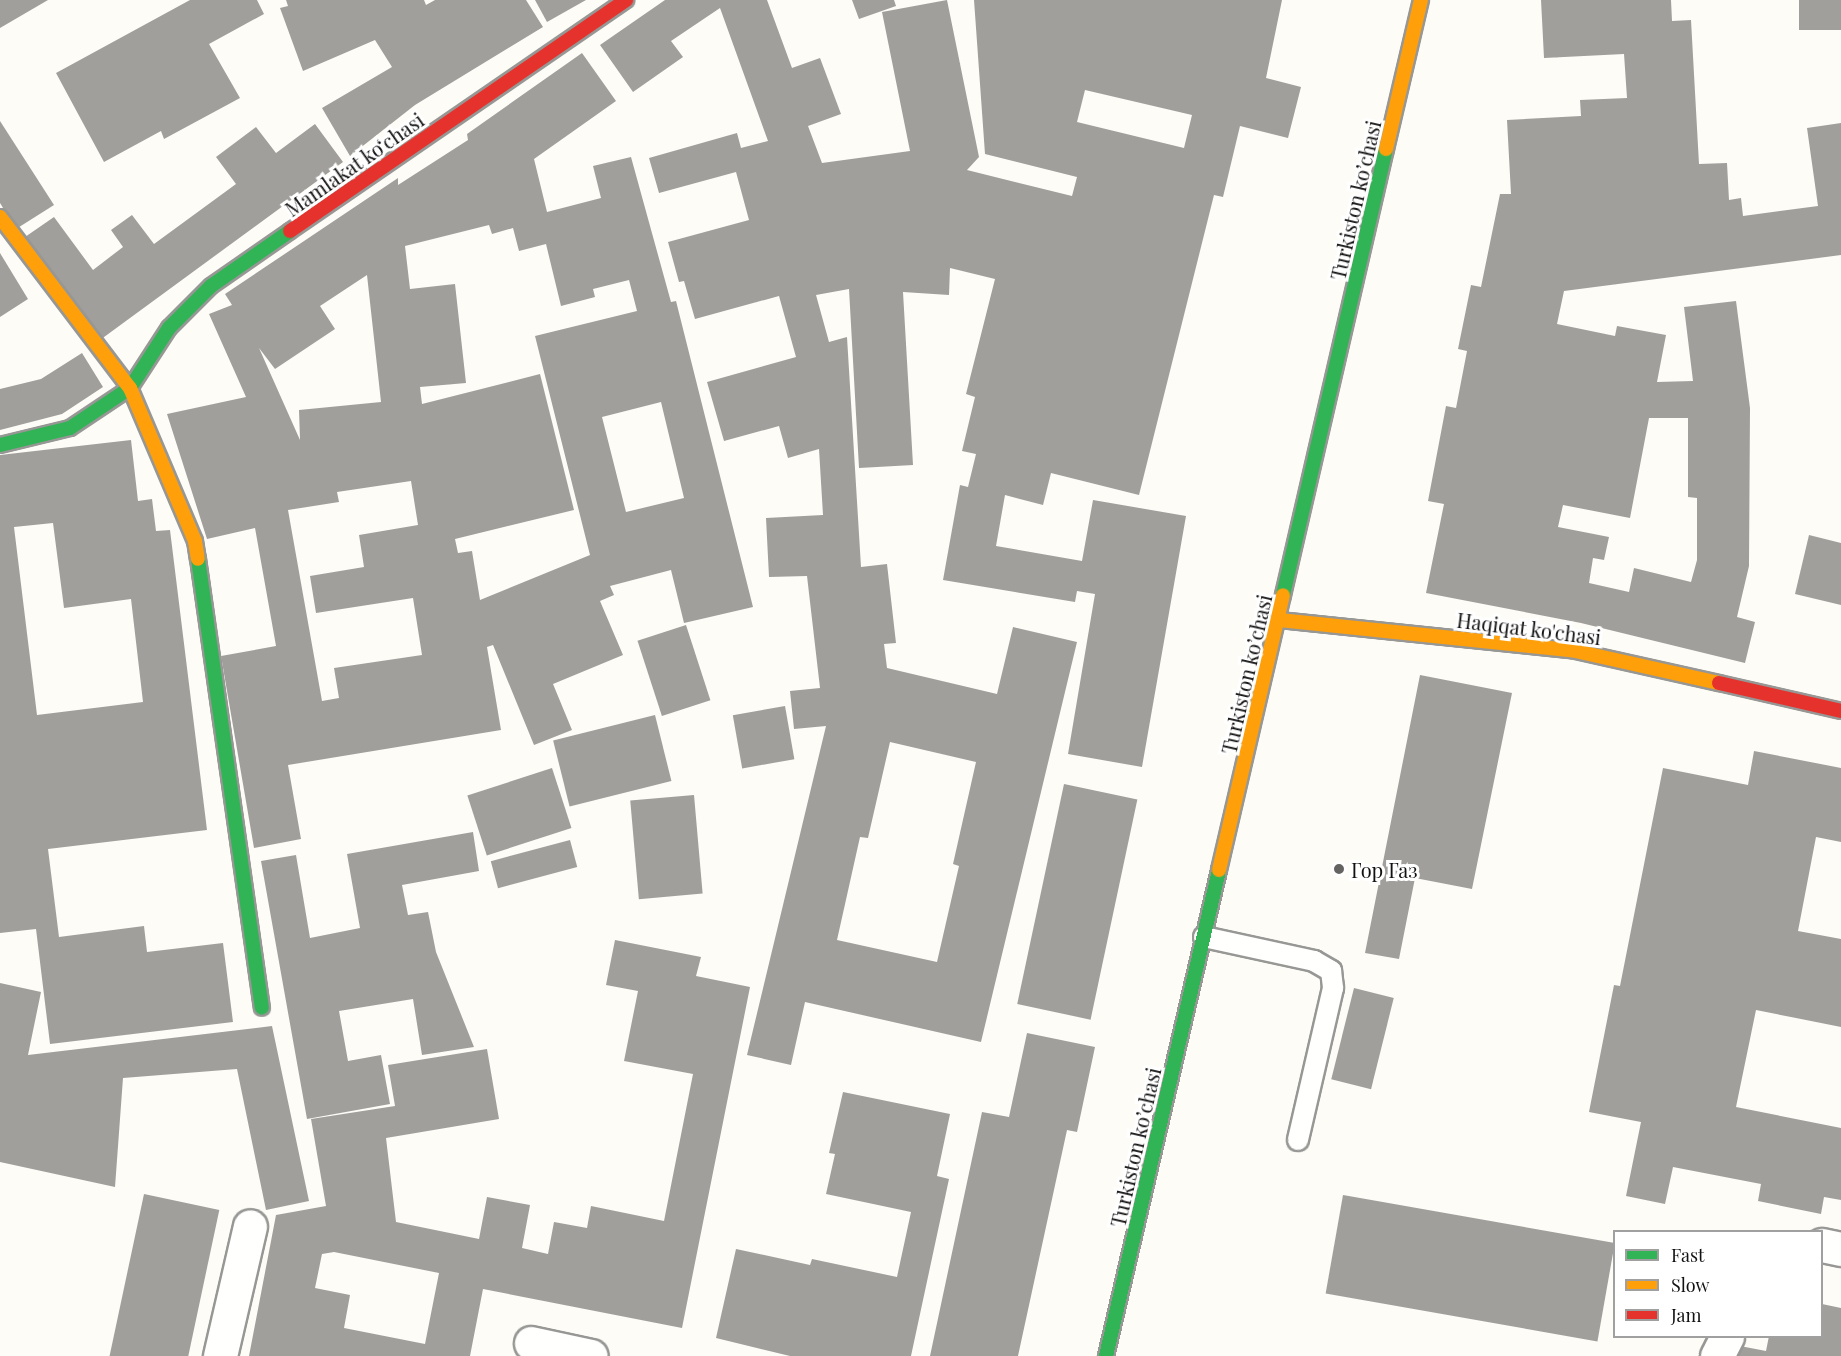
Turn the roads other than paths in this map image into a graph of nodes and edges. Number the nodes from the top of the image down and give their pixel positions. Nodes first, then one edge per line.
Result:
1 (626, 0) edge
2 (1421, 0) edge
3 (0, 218) edge
4 (130, 388) junction
5 (0, 445) edge
6 (1279, 620) junction
7 (1841, 711) edge
8 (1204, 938) junction
9 (262, 1006) dead end
10 (1298, 1140) dead end
11 (250, 1226) dead end
12 (1823, 1245) edge
13 (1841, 1249) edge
14 (1726, 1338) edge
15 (531, 1344) dead end
16 (220, 1356) edge
17 (591, 1356) edge
18 (1106, 1356) edge
19 (1717, 1356) edge

1 - 4 street, Mamlakat koʻchasi
2 - 6 street, Turkiston ko’chasi
3 - 4 street
4 - 5 street, Mamlakat koʻchasi
4 - 9 street
6 - 7 street, Haqiqat ko'chasi
6 - 8 street, Turkiston ko’chasi
8 - 10 lane
8 - 18 street, Turkiston ko’chasi
11 - 16 street
12 - 13 street
14 - 19 street
15 - 17 street

